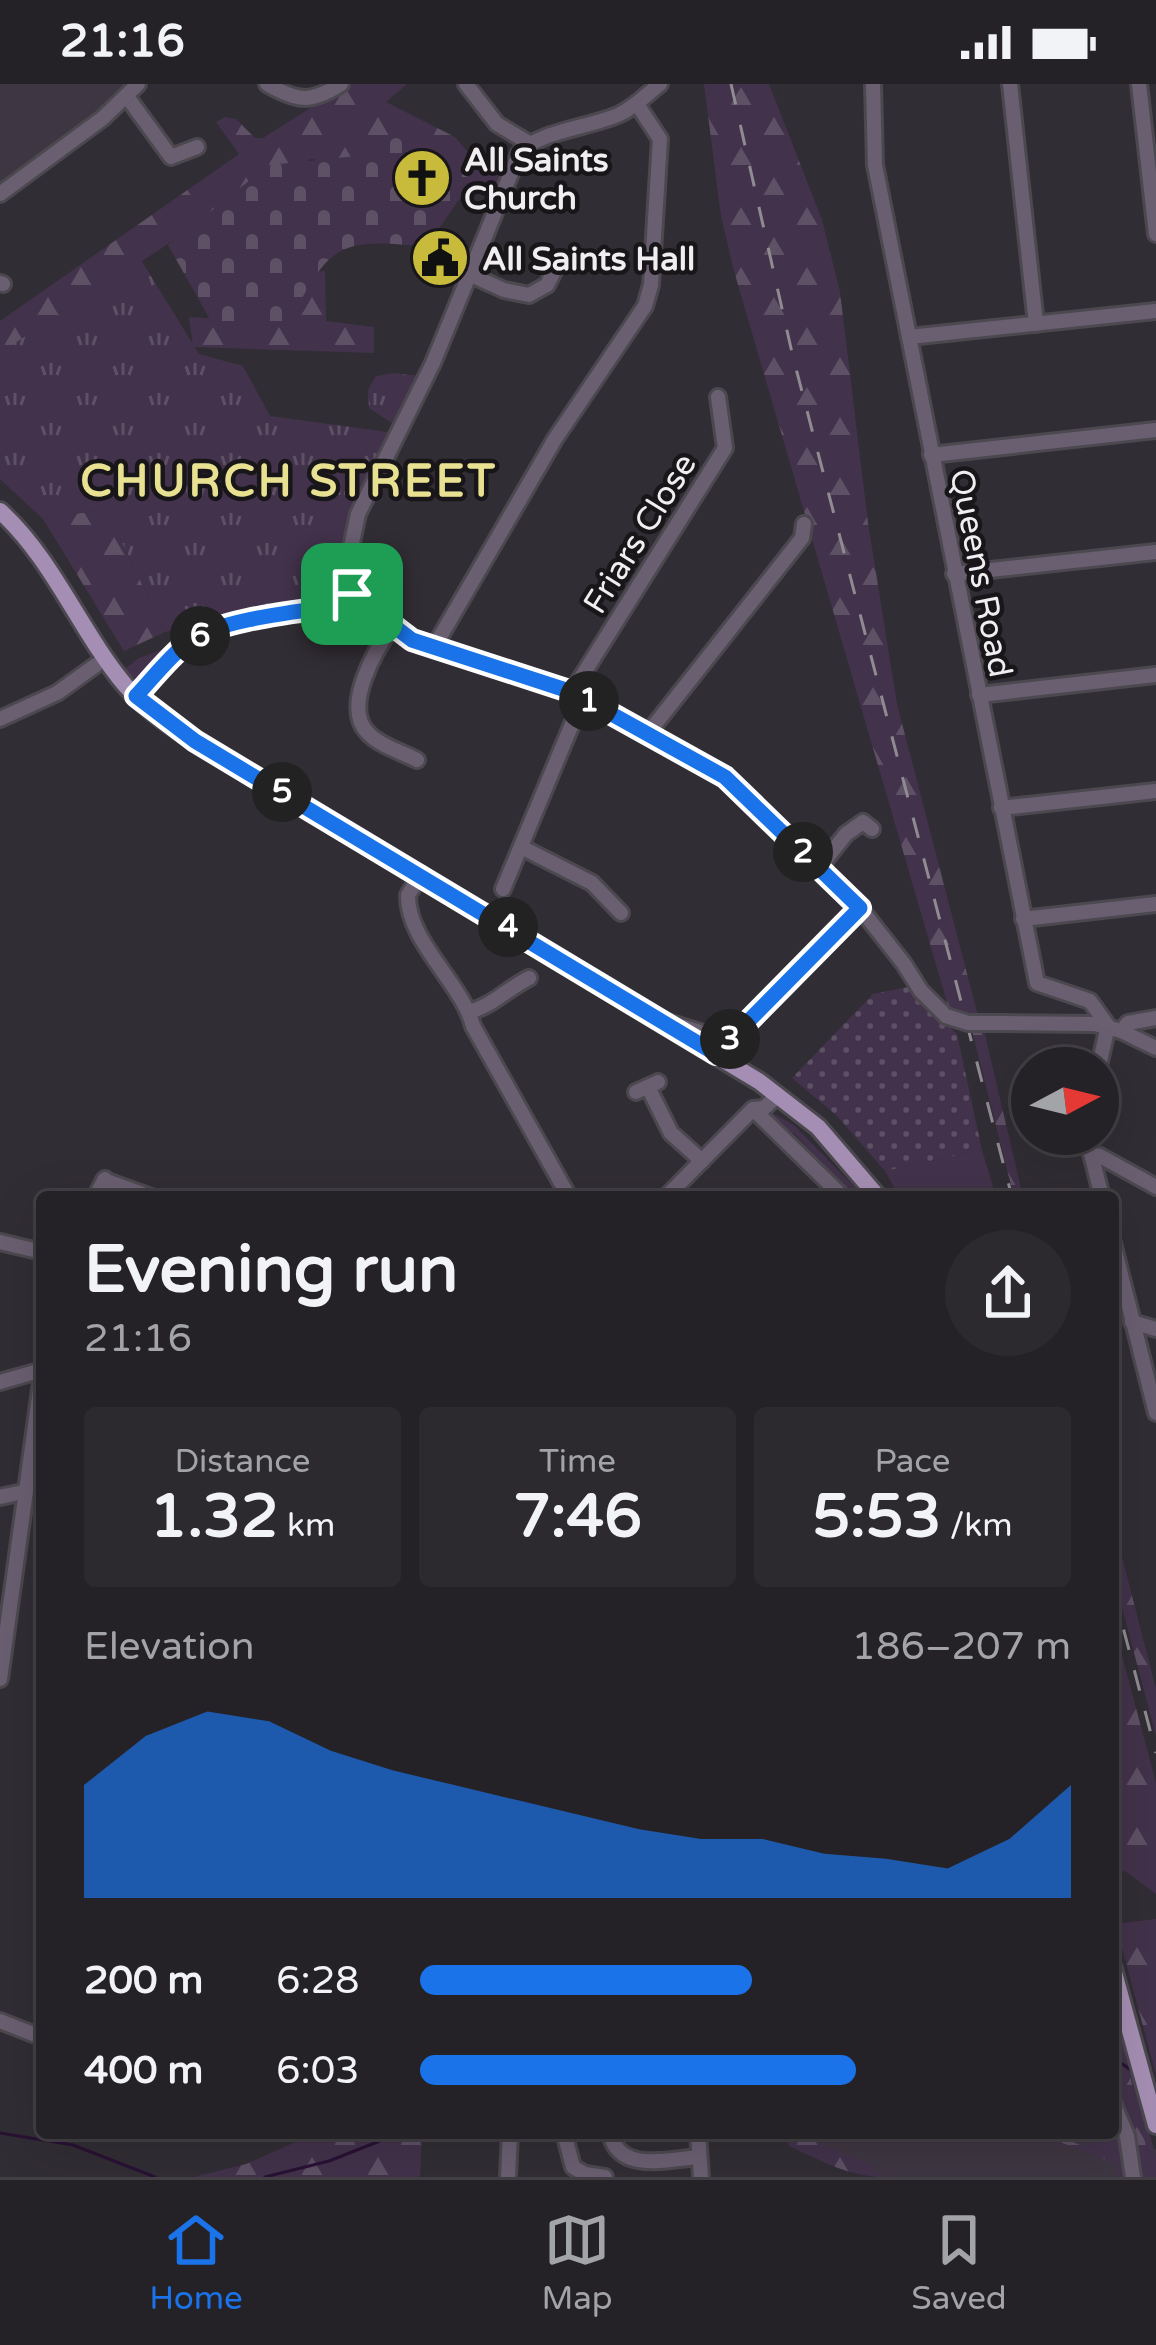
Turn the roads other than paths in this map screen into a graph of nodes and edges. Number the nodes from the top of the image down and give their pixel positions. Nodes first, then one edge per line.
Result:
1 (138, 84) edge
2 (267, 84) edge
3 (341, 84) edge
4 (466, 84) edge
5 (660, 84) edge
6 (872, 84) edge
7 (1010, 84) edge
8 (1139, 84) edge
9 (128, 98) junction
10 (637, 104) junction
11 (529, 143) junction
12 (197, 147) dead end
13 (0, 194) edge
14 (1156, 234) edge
15 (471, 275) junction
16 (553, 282) dead end
17 (1156, 310) edge
18 (1036, 324) junction
19 (909, 337) junction
20 (718, 397) dead end
21 (1156, 430) edge
22 (932, 455) junction
23 (0, 511) edge
24 (804, 524) dead end
25 (1156, 552) edge
26 (954, 574) junction
27 (352, 594) junction
28 (392, 627) junction
29 (433, 649) junction
30 (90, 665) dead end
31 (1156, 675) edge
32 (577, 695) junction
33 (979, 695) junction
34 (136, 696) junction
35 (0, 700) edge
36 (4, 718) edge
37 (649, 732) junction
38 (417, 760) dead end
39 (1156, 791) edge
40 (1001, 808) junction
41 (872, 829) dead end
42 (521, 847) junction
43 (819, 868) junction
44 (421, 874) junction
45 (503, 889) dead end
46 (1156, 904) edge
47 (860, 908) junction
48 (621, 913) dead end
49 (1023, 919) junction
50 (529, 978) dead end
51 (469, 1012) junction
52 (1156, 1018) edge
53 (663, 1020) junction
54 (1114, 1029) junction
55 (733, 1036) junction
56 (1107, 1047) edge
57 (1156, 1048) edge
58 (723, 1058) junction
59 (760, 1082) junction
60 (647, 1087) dead end
61 (778, 1095) junction
62 (753, 1109) junction
63 (1092, 1155) joint
64 (702, 1161) junction
65 (1156, 1187) edge
66 (98, 1191) edge
67 (136, 1191) edge
68 (566, 1191) edge
69 (672, 1191) edge
70 (837, 1191) edge
71 (873, 1191) edge
72 (1101, 1191) edge
73 (0, 1242) edge
74 (36, 1251) edge
75 (1119, 1268) edge
76 (1132, 1322) junction
77 (1156, 1329) edge
78 (36, 1374) edge
79 (0, 1382) edge
80 (1156, 1413) edge
81 (35, 1461) edge
82 (23, 1492) junction
83 (0, 1497) edge
84 (0, 1678) edge
85 (1119, 1991) edge
86 (0, 2021) edge
87 (33, 2034) dead end
88 (1119, 2118) edge
89 (1156, 2125) edge
90 (510, 2139) edge
91 (566, 2139) edge
92 (612, 2139) edge
93 (698, 2139) edge
94 (699, 2156) junction
95 (513, 2174) edge
96 (605, 2177) edge
97 (701, 2177) edge
98 (1132, 2177) edge

1 - 9 street
2 - 3 street
4 - 11 street
5 - 10 street
6 - 19 street, Queens Road
7 - 18 street
8 - 14 street
9 - 12 street
9 - 13 street
10 - 11 street
10 - 29 street
11 - 15 street
15 - 16 street
15 - 27 street
17 - 18 street
18 - 19 street
19 - 22 street, Queens Road
20 - 32 street, Friars Close
21 - 22 street
22 - 26 street, Queens Road
23 - 34 main road
24 - 37 street
25 - 26 street
26 - 33 street, Queens Road
27 - 28 street
27 - 34 street
28 - 29 street
28 - 38 street
29 - 32 street
30 - 36 street
31 - 33 street
32 - 37 street
32 - 42 street, Friars Close
33 - 40 street, Queens Road
34 - 44 main road
35 - 36 street
37 - 43 street
39 - 40 street
40 - 49 street, Queens Road
41 - 43 street
42 - 45 street, Friars Close
42 - 48 street
43 - 47 street
44 - 51 street
44 - 53 main road
46 - 49 street
47 - 54 street, bridge
47 - 55 street
49 - 54 street, Queens Road
50 - 51 street
51 - 68 street
52 - 54 street
53 - 55 street
53 - 58 main road
54 - 56 street
54 - 57 street
55 - 58 street
58 - 59 main road
59 - 61 main road
59 - 62 street
60 - 64 street
61 - 62 street
61 - 71 main road
62 - 64 street
62 - 70 street
63 - 65 street
63 - 72 street
64 - 69 street
66 - 67 street
73 - 74 street
75 - 76 street
76 - 77 street
76 - 80 street
78 - 79 street
81 - 82 street
82 - 83 street
82 - 84 street
85 - 89 main road
86 - 87 street
88 - 98 street
90 - 95 street
91 - 96 street
92 - 94 street
93 - 94 street
94 - 97 street

